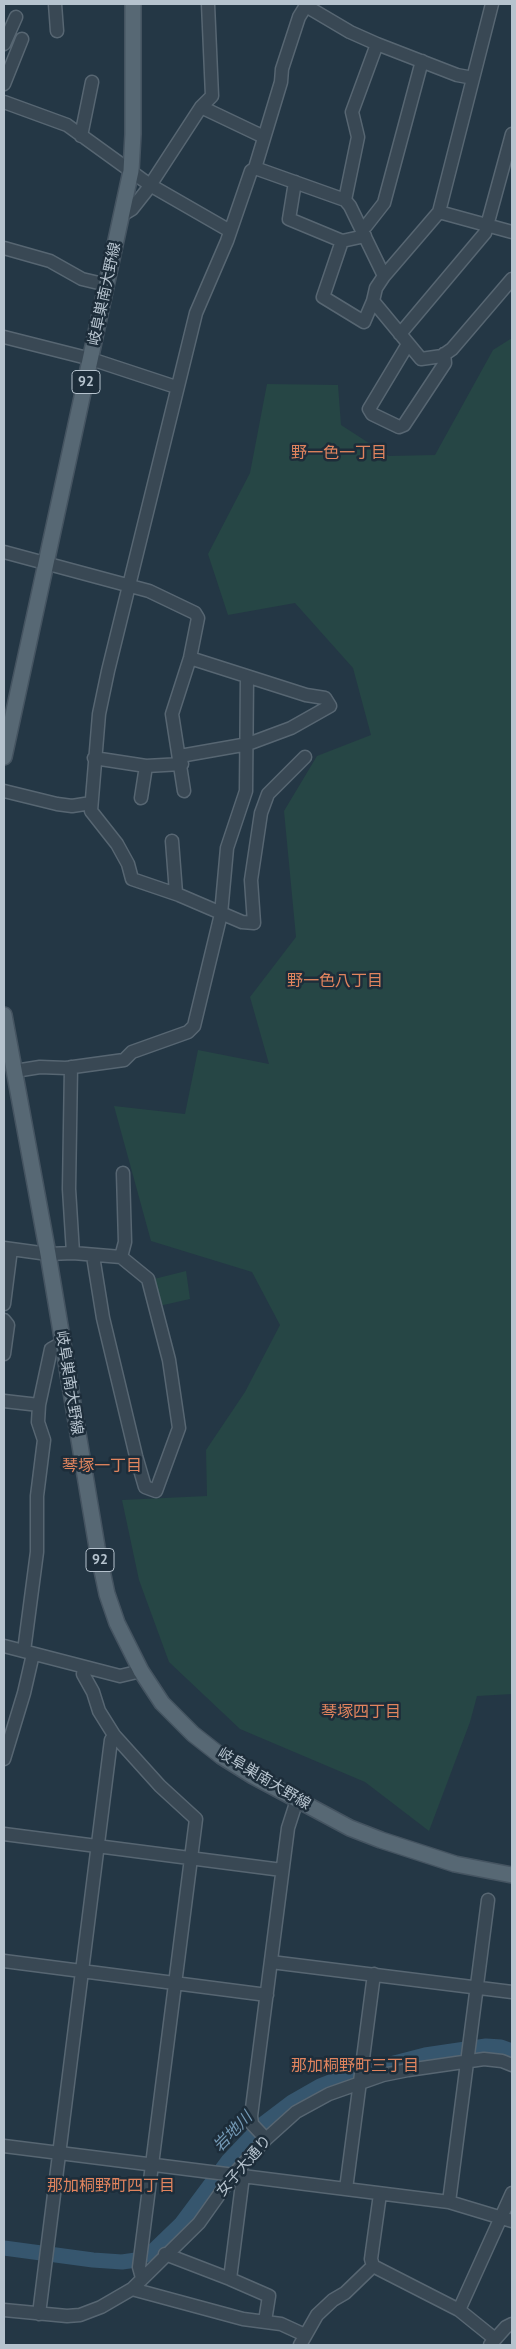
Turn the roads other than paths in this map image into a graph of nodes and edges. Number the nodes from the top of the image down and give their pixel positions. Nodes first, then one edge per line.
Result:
1 (55, 4) edge
2 (133, 4) edge
3 (208, 4) edge
4 (492, 4) edge
5 (306, 5) edge
6 (16, 17) dead end
7 (57, 31) dead end
8 (22, 39) dead end
9 (4, 44) edge
10 (377, 44) junction
11 (422, 61) junction
12 (473, 78) junction
13 (92, 82) dead end
14 (4, 84) edge
15 (4, 102) edge
16 (201, 107) junction
17 (512, 134) edge
18 (82, 136) junction
19 (264, 137) junction
20 (255, 168) junction
21 (131, 171) junction
22 (295, 182) junction
23 (150, 185) junction
24 (345, 200) junction
25 (439, 212) junction
26 (122, 215) junction
27 (489, 225) junction
28 (230, 231) junction
29 (364, 232) junction
30 (512, 232) edge
31 (342, 241) junction
32 (4, 248) edge
33 (384, 276) junction
34 (512, 279) edge
35 (107, 285) junction
36 (373, 301) junction
37 (4, 337) edge
38 (404, 339) junction
39 (444, 354) junction
40 (91, 358) junction
41 (176, 387) junction
42 (4, 552) edge
43 (47, 562) junction
44 (128, 585) junction
45 (190, 658) junction
46 (247, 677) junction
47 (248, 744) junction
48 (305, 756) dead end
49 (4, 757) edge
50 (94, 758) junction
51 (181, 760) junction
52 (146, 766) junction
53 (4, 791) edge
54 (184, 791) dead end
55 (245, 793) junction
56 (267, 796) junction
57 (141, 798) dead end
58 (91, 803) junction
59 (172, 841) dead end
60 (176, 893) junction
61 (221, 914) junction
62 (4, 1015) edge
63 (11, 1064) edge
64 (71, 1067) junction
65 (123, 1173) dead end
66 (7, 1249) edge
67 (73, 1253) junction
68 (48, 1254) junction
69 (93, 1256) junction
70 (121, 1257) junction
71 (4, 1304) edge
72 (4, 1320) edge
73 (62, 1343) junction
74 (4, 1354) edge
75 (4, 1401) edge
76 (40, 1405) junction
77 (4, 1646) edge
78 (28, 1652) junction
79 (84, 1668) junction
80 (142, 1671) junction
81 (114, 1734) junction
82 (4, 1759) edge
83 (298, 1800) junction
84 (4, 1834) edge
85 (98, 1847) junction
86 (190, 1858) junction
87 (282, 1870) junction
88 (512, 1875) edge
89 (488, 1900) dead end
90 (4, 1961) edge
91 (271, 1962) junction
92 (82, 1971) junction
93 (374, 1974) junction
94 (174, 1983) junction
95 (476, 1988) junction
96 (512, 1992) edge
97 (267, 1995) junction
98 (468, 2054) junction
99 (512, 2065) edge
100 (361, 2080) junction
101 (264, 2137) junction
102 (4, 2146) edge
103 (59, 2153) junction
104 (151, 2164) junction
105 (229, 2174) junction
106 (346, 2189) junction
107 (512, 2193) edge
108 (380, 2194) junction
109 (449, 2202) junction
110 (507, 2219) edge
111 (165, 2254) junction
112 (373, 2266) junction
113 (141, 2273) junction
114 (230, 2279) junction
115 (132, 2289) junction
116 (4, 2310) edge
117 (459, 2310) junction
118 (39, 2314) junction
119 (264, 2321) junction
120 (512, 2324) edge
121 (303, 2340) edge
122 (493, 2342) edge

1 - 7 street
2 - 21 main road, 岐阜巣南大野線 / 92
3 - 16 street
4 - 12 street
5 - 10 street
5 - 19 street
6 - 9 street
8 - 14 street
10 - 11 street
10 - 24 street
11 - 12 street
11 - 29 street
12 - 25 street
13 - 18 street
15 - 18 street
16 - 19 street
16 - 23 street
17 - 27 street
18 - 21 street
19 - 20 street
20 - 22 street
20 - 28 street
21 - 23 street
21 - 26 main road, 岐阜巣南大野線 / 92
22 - 24 street
22 - 31 street
23 - 26 street
23 - 28 street
24 - 29 street
25 - 27 street
25 - 33 street
26 - 35 main road, 岐阜巣南大野線 / 92
27 - 30 street
27 - 38 street
28 - 41 street
29 - 31 street
29 - 33 street
31 - 36 street
32 - 35 street
33 - 36 street
34 - 39 street
35 - 40 main road, 岐阜巣南大野線 / 92
36 - 38 street
37 - 40 street
38 - 39 street
38 - 39 street
40 - 41 street
40 - 43 main road, 岐阜巣南大野線 / 92
41 - 44 street
42 - 43 street
43 - 44 street
43 - 49 main road, 岐阜巣南大野線 / 92
44 - 45 street
44 - 50 street
45 - 46 street
45 - 51 street
46 - 47 street
46 - 47 street
47 - 51 street
47 - 55 street
48 - 56 street
50 - 52 street
50 - 58 street
51 - 52 street
51 - 54 street
52 - 57 street
53 - 58 street
55 - 56 street
55 - 61 street
56 - 61 street
58 - 60 street
59 - 60 street
60 - 61 street
61 - 64 street
62 - 63 main road, 岐阜巣南大野線 / 92
63 - 64 street
63 - 68 main road, 岐阜巣南大野線 / 92
64 - 67 street
65 - 70 street
66 - 68 street
66 - 71 street
67 - 68 street
67 - 69 street
68 - 73 main road, 岐阜巣南大野線 / 92
69 - 70 street
69 - 70 street
72 - 74 street
73 - 76 street
73 - 80 main road, 岐阜巣南大野線 / 92
75 - 76 street
76 - 78 street
77 - 78 street
78 - 79 street
78 - 82 street
79 - 80 street
79 - 81 street
80 - 83 main road, 岐阜巣南大野線 / 92
81 - 85 street
81 - 86 street
83 - 87 street
83 - 88 main road, 岐阜巣南大野線 / 92
84 - 85 street
85 - 86 street
85 - 92 street
86 - 87 street
86 - 94 street
87 - 91 street
89 - 95 street
90 - 92 street
91 - 93 street
91 - 97 street
92 - 94 street
92 - 103 street
93 - 95 street
93 - 100 street
94 - 97 street
94 - 104 street
95 - 96 street
95 - 98 street
97 - 101 street
98 - 99 street, 女子大通り
98 - 100 street, 女子大通り
98 - 109 street
100 - 101 street, 女子大通り
100 - 106 street
101 - 105 street, 女子大通り
102 - 103 street
103 - 104 street
103 - 118 street
104 - 105 street
104 - 113 street
105 - 106 street
105 - 111 street, 女子大通り
105 - 114 street
106 - 108 street
107 - 110 street
108 - 109 street
108 - 112 street
109 - 110 street
110 - 117 street
111 - 113 street, 女子大通り
111 - 114 street
112 - 117 street
112 - 121 street
113 - 115 street, 女子大通り
114 - 119 street
115 - 118 street, 女子大通り
115 - 119 street
116 - 118 street, 女子大通り
117 - 122 street
119 - 121 street
120 - 122 street

